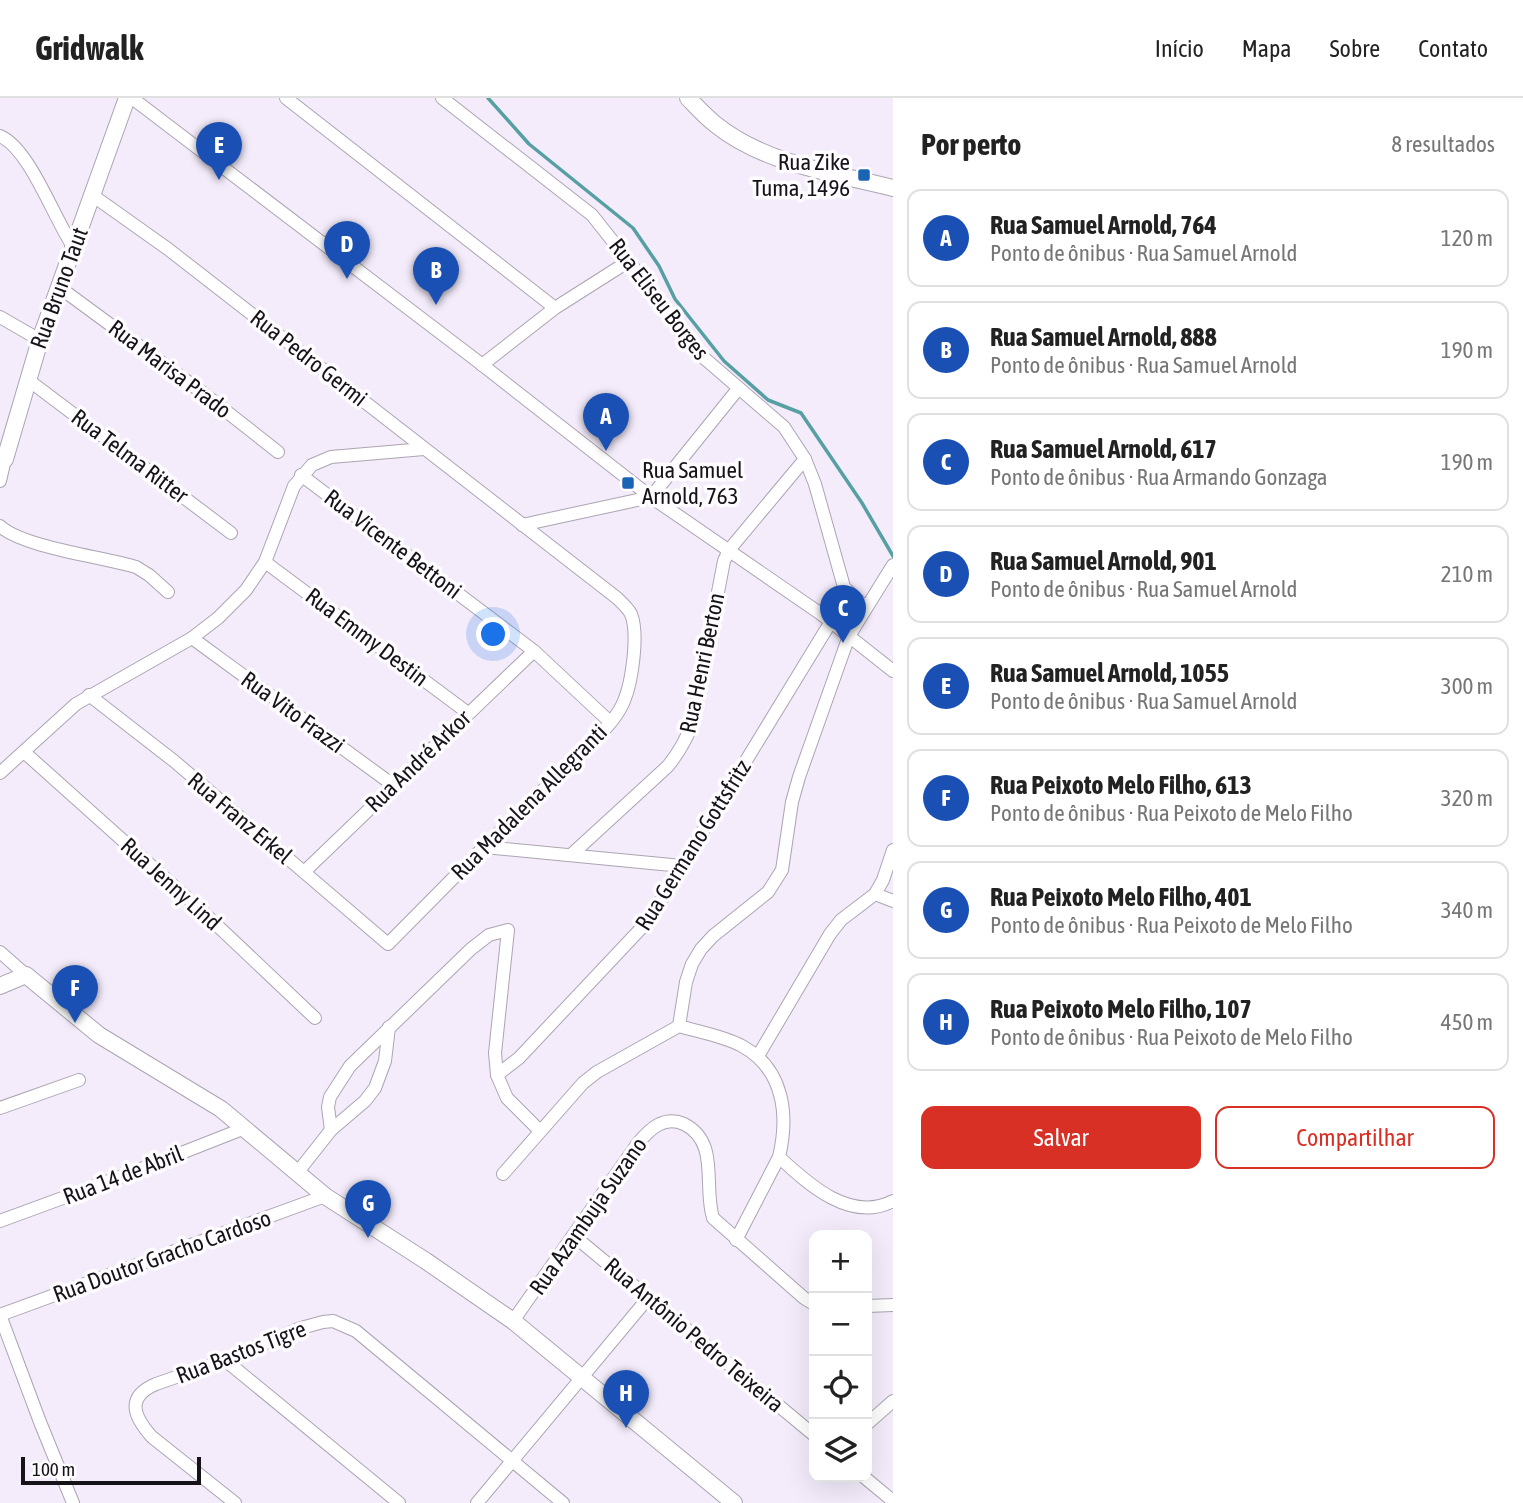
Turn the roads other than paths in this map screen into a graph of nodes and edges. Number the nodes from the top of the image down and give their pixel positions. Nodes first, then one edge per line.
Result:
1 (130, 98) edge
2 (286, 98) edge
3 (442, 98) edge
4 (688, 98) edge
5 (0, 136) edge
6 (893, 188) edge
7 (92, 195) junction
8 (74, 248) junction
9 (629, 261) junction
10 (60, 287) junction
11 (555, 308) junction
12 (0, 317) edge
13 (40, 340) junction
14 (482, 365) junction
15 (27, 379) junction
16 (738, 389) junction
17 (424, 449) junction
18 (278, 452) dead end
19 (3, 459) edge
20 (805, 459) junction
21 (301, 475) junction
22 (0, 481) edge
23 (651, 497) junction
24 (523, 525) junction
25 (0, 526) edge
26 (231, 533) dead end
27 (729, 550) junction
28 (265, 562) junction
29 (893, 565) edge
30 (168, 592) dead end
31 (861, 604) junction
32 (831, 622) junction
33 (849, 636) junction
34 (192, 638) junction
35 (534, 651) junction
36 (893, 671) edge
37 (89, 695) junction
38 (468, 713) junction
39 (610, 722) junction
40 (24, 752) junction
41 (0, 774) edge
42 (393, 785) junction
43 (484, 847) junction
44 (893, 850) edge
45 (571, 855) junction
46 (682, 866) junction
47 (304, 872) junction
48 (875, 894) junction
49 (893, 901) edge
50 (388, 944) joint
51 (0, 952) edge
52 (26, 975) junction
53 (0, 986) edge
54 (315, 1018) dead end
55 (679, 1026) junction
56 (388, 1027) junction
57 (758, 1056) junction
58 (497, 1075) junction
59 (79, 1080) dead end
60 (0, 1108) edge
61 (245, 1128) junction
62 (331, 1130) junction
63 (540, 1131) junction
64 (779, 1157) junction
65 (297, 1172) junction
66 (503, 1174) dead end
67 (325, 1196) junction
68 (893, 1201) edge
69 (0, 1221) edge
70 (574, 1236) junction
71 (736, 1240) junction
72 (649, 1297) junction
73 (809, 1301) edge
74 (893, 1305) edge
75 (872, 1306) edge
76 (0, 1315) edge
77 (513, 1321) junction
78 (225, 1360) junction
79 (583, 1377) junction
80 (893, 1401) edge
81 (872, 1420) edge
82 (809, 1431) edge
83 (512, 1461) junction
84 (870, 1482) edge
85 (893, 1486) edge
86 (876, 1487) junction
87 (893, 1501) edge
88 (73, 1503) edge
89 (235, 1503) edge
90 (399, 1503) edge
91 (477, 1503) edge
92 (563, 1503) edge
93 (734, 1503) edge

1 - 7 street, Rua Bruno Taut
1 - 14 street
2 - 11 street
3 - 9 street, Rua Eliseu Borges
4 - 6 street
5 - 8 street
7 - 8 street, Rua Bruno Taut
7 - 17 street, Rua Pedro Germi
8 - 10 street, Rua Bruno Taut
9 - 11 street
9 - 16 street, Rua Eliseu Borges
10 - 13 street, Rua Bruno Taut
10 - 18 street, Rua Marisa Prado
11 - 14 street
12 - 13 street
13 - 15 street, Rua Bruno Taut
14 - 23 street
15 - 19 street, Rua Bruno Taut
15 - 26 street, Rua Telma Ritter
16 - 20 street, Rua Eliseu Borges
16 - 23 street
17 - 21 street
17 - 24 street, Rua Pedro Germi
19 - 22 street, Rua Bruno Taut
20 - 27 street
20 - 31 street, Rua Eliseu Borges
21 - 28 street
21 - 35 street, Rua Vicente Bettoni
23 - 24 street
23 - 27 street
24 - 39 street, Rua Madalena Allegranti
25 - 30 street
27 - 32 street
27 - 45 street, Rua Henri Berton
28 - 34 street
28 - 38 street, Rua Emmy Destin
29 - 31 street
31 - 32 street, Rua Germano Gottsfritz
31 - 33 street
32 - 33 street
32 - 46 street, Rua Germano Gottsfritz
33 - 36 street
33 - 55 street
34 - 37 street
34 - 42 street, Rua Vito Frazzi
35 - 38 street, Rua André Arkor
35 - 39 street, Rua Vicente Bettoni
37 - 40 street
37 - 47 street, Rua Franz Erkel
38 - 42 street, Rua André Arkor
39 - 43 street, Rua Madalena Allegranti
40 - 41 street
40 - 54 street, Rua Jenny Lind
42 - 47 street, Rua André Arkor
43 - 45 street
43 - 50 street, Rua Madalena Allegranti
44 - 48 street
45 - 46 street
46 - 58 street, Rua Germano Gottsfritz
47 - 50 street, Rua Franz Erkel
48 - 49 street
48 - 57 street
51 - 52 street
52 - 53 street
52 - 61 street
55 - 57 street
55 - 63 street
56 - 58 street
56 - 62 street
56 - 62 street
57 - 64 street
58 - 63 street
59 - 60 street
61 - 65 street
61 - 69 street, Rua 14 de Abril
62 - 65 street
63 - 66 street
64 - 68 street
64 - 71 street
65 - 67 street
67 - 76 street, Rua Doutor Gracho Cardoso
67 - 77 street
70 - 71 street, Rua Azambuja Suzano
70 - 72 street, Rua Antônio Pedro Teixeira
70 - 77 street, Rua Azambuja Suzano
71 - 73 street, Rua Azambuja Suzano
72 - 79 street
72 - 82 street, Rua Antônio Pedro Teixeira
74 - 75 street
76 - 88 street
77 - 79 street
78 - 83 street, Rua Bastos Tigre
78 - 89 street, Rua Bastos Tigre
78 - 90 street
79 - 83 street
79 - 93 street
80 - 81 street
83 - 91 street
83 - 92 street, Rua Bastos Tigre
84 - 86 street
85 - 86 street
86 - 87 street

